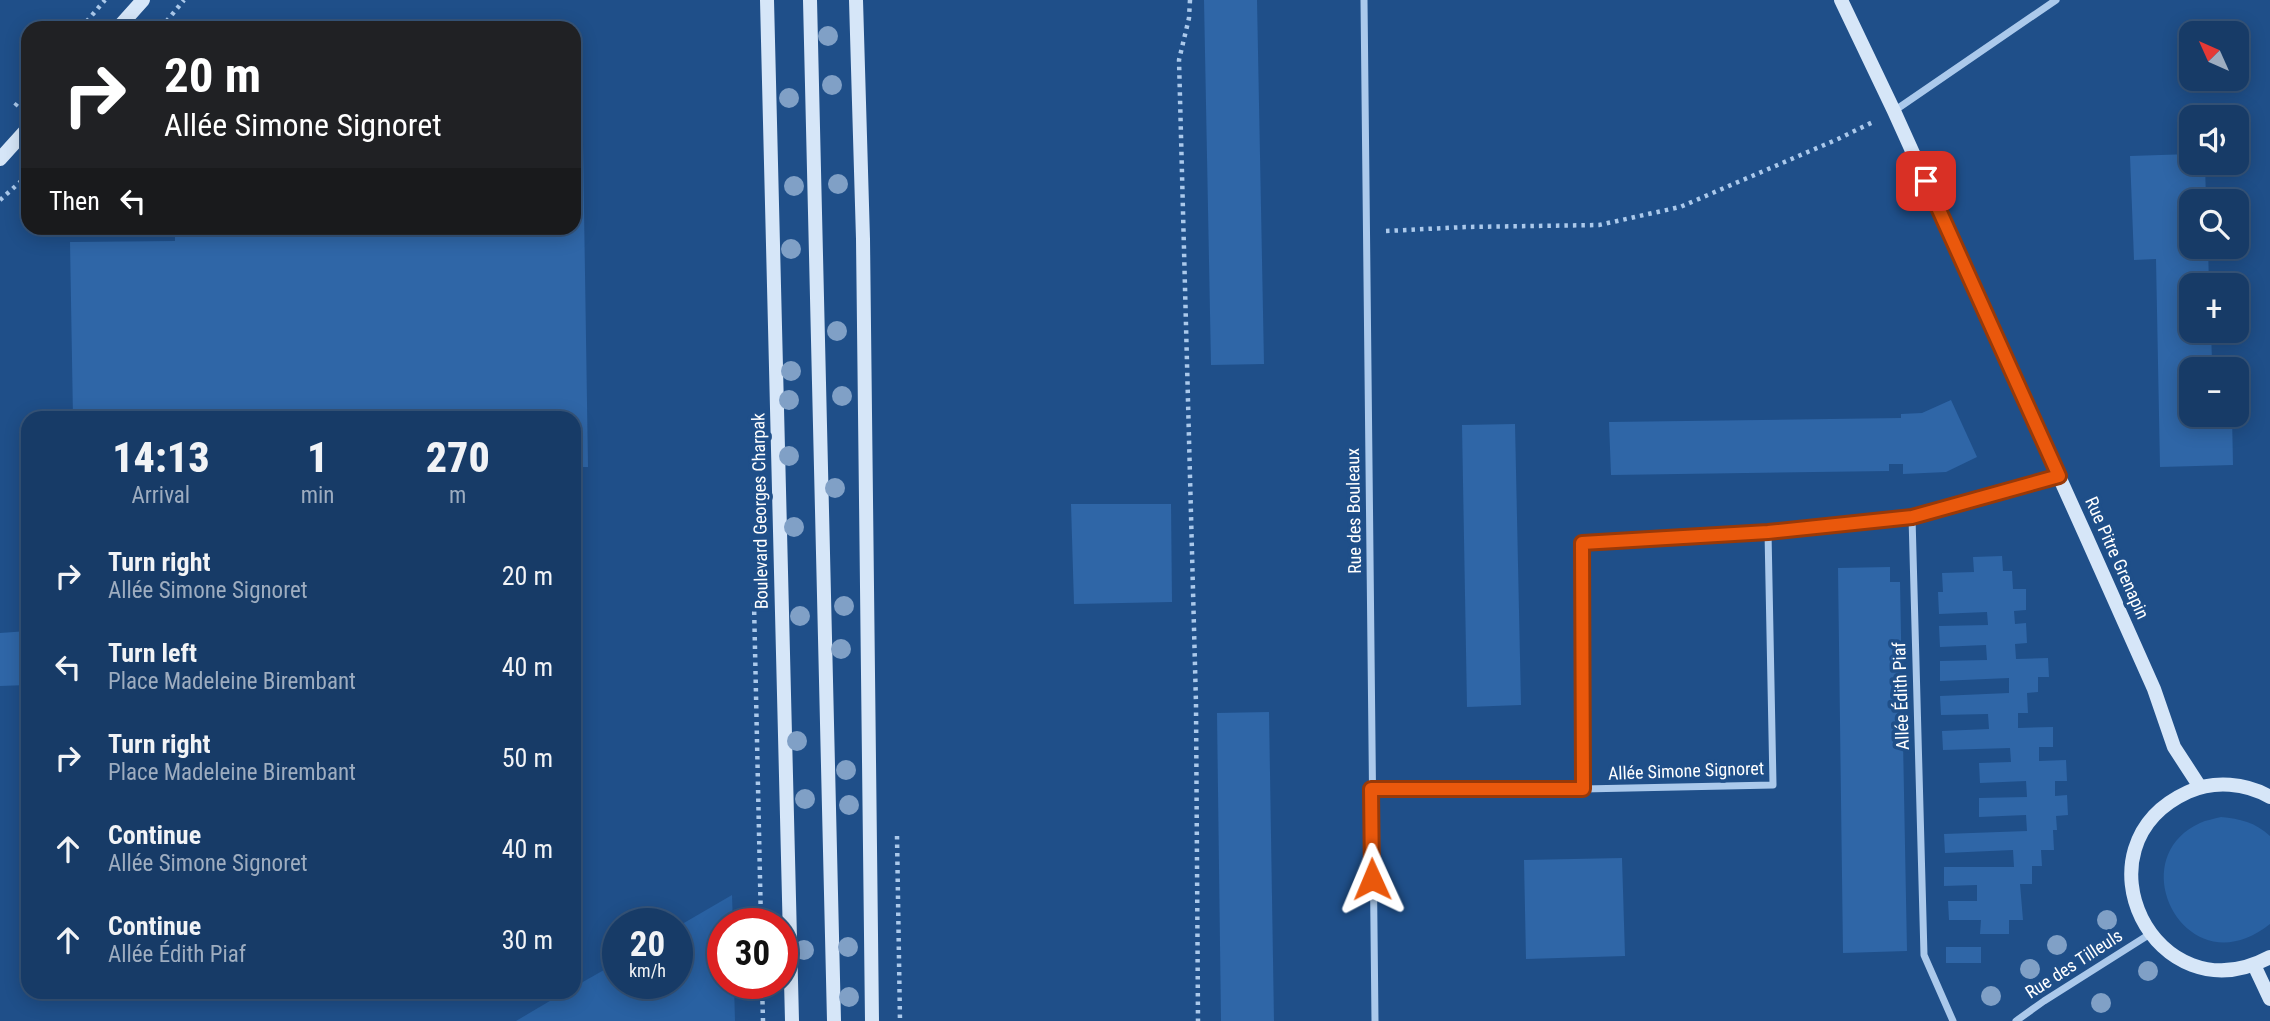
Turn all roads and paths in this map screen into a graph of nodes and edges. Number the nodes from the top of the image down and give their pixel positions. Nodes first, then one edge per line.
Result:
1 (105, 0) edge
2 (144, 0) edge
3 (184, 0) edge
4 (766, 0) edge
5 (810, 0) edge
6 (856, 0) edge
7 (1190, 0) edge
8 (1364, 0) edge
9 (1841, 0) edge
10 (2056, 0) edge
11 (87, 21) edge
12 (124, 21) edge
13 (167, 21) edge
14 (1894, 111) junction
15 (21, 136) edge
16 (0, 159) edge
17 (21, 181) edge
18 (0, 200) edge
19 (1366, 232) junction
20 (2059, 476) junction
21 (1912, 517) junction
22 (1768, 532) junction
23 (2200, 787) junction
24 (1371, 789) junction
25 (1583, 789) junction
26 (2270, 797) edge
27 (2150, 934) junction
28 (2270, 957) edge
29 (2254, 965) junction
30 (762, 999) edge
31 (2270, 999) edge
32 (763, 1021) edge
33 (792, 1021) edge
34 (834, 1021) edge
35 (872, 1021) edge
36 (1198, 1021) edge
37 (1375, 1021) edge
38 (1953, 1021) edge
39 (2015, 1021) edge

1 - 11 path
2 - 12 street
3 - 13 path
4 - 33 street, Boulevard Georges Charpak
5 - 34 street
6 - 35 street
7 - 36 path
8 - 19 street, Rue des Bouleaux
9 - 14 street, Rue Pitre Grenapin
10 - 14 street
14 - 19 path
14 - 20 street, Rue Pitre Grenapin
15 - 16 street
17 - 18 path
19 - 24 street, Rue des Bouleaux
20 - 21 street
20 - 23 street, Rue Pitre Grenapin
21 - 22 street
21 - 38 street, Allée Édith Piaf
22 - 25 street
22 - 25 street, Allée Simone Signoret
23 - 26 street
23 - 27 street
24 - 25 street, Allée Simone Signoret
24 - 37 street, Rue des Bouleaux
27 - 29 street
27 - 39 street, Rue des Tilleuls
28 - 29 street
29 - 31 street
30 - 32 path

